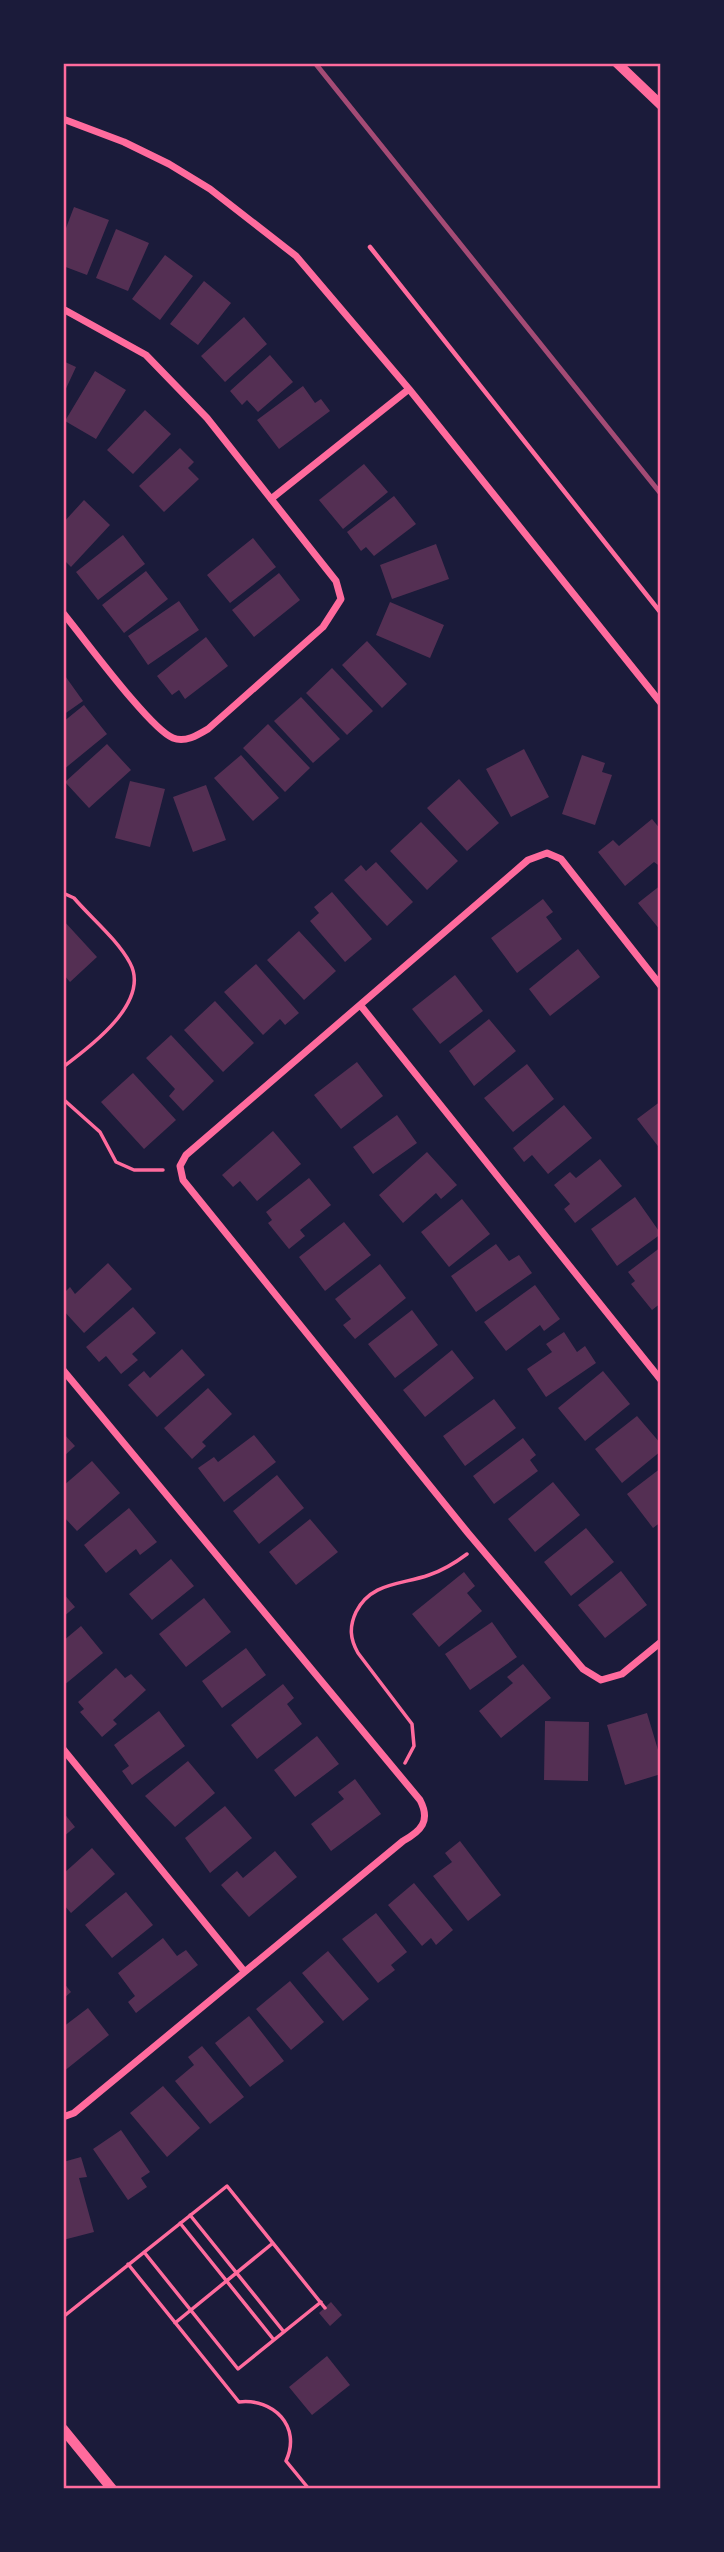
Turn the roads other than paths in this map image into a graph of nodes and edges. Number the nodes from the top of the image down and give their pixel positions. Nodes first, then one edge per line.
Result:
1 (618, 63) edge
2 (661, 105) edge
3 (63, 119) edge
4 (370, 247) dead end
5 (63, 309) edge
6 (409, 389) junction
7 (271, 499) junction
8 (63, 613) edge
9 (661, 613) edge
10 (661, 703) edge
11 (661, 986) edge
12 (361, 1006) junction
13 (63, 1370) edge
14 (661, 1380) edge
15 (661, 1642) edge
16 (63, 1749) edge
17 (244, 1971) junction
18 (63, 2117) edge
19 (63, 2429) edge
20 (112, 2489) edge

1 - 2 street
3 - 6 street
4 - 9 lane
5 - 7 street
6 - 7 street
6 - 10 street
7 - 8 street
11 - 12 street
12 - 14 street
12 - 15 street
13 - 17 street
16 - 17 street
17 - 18 street
19 - 20 street

